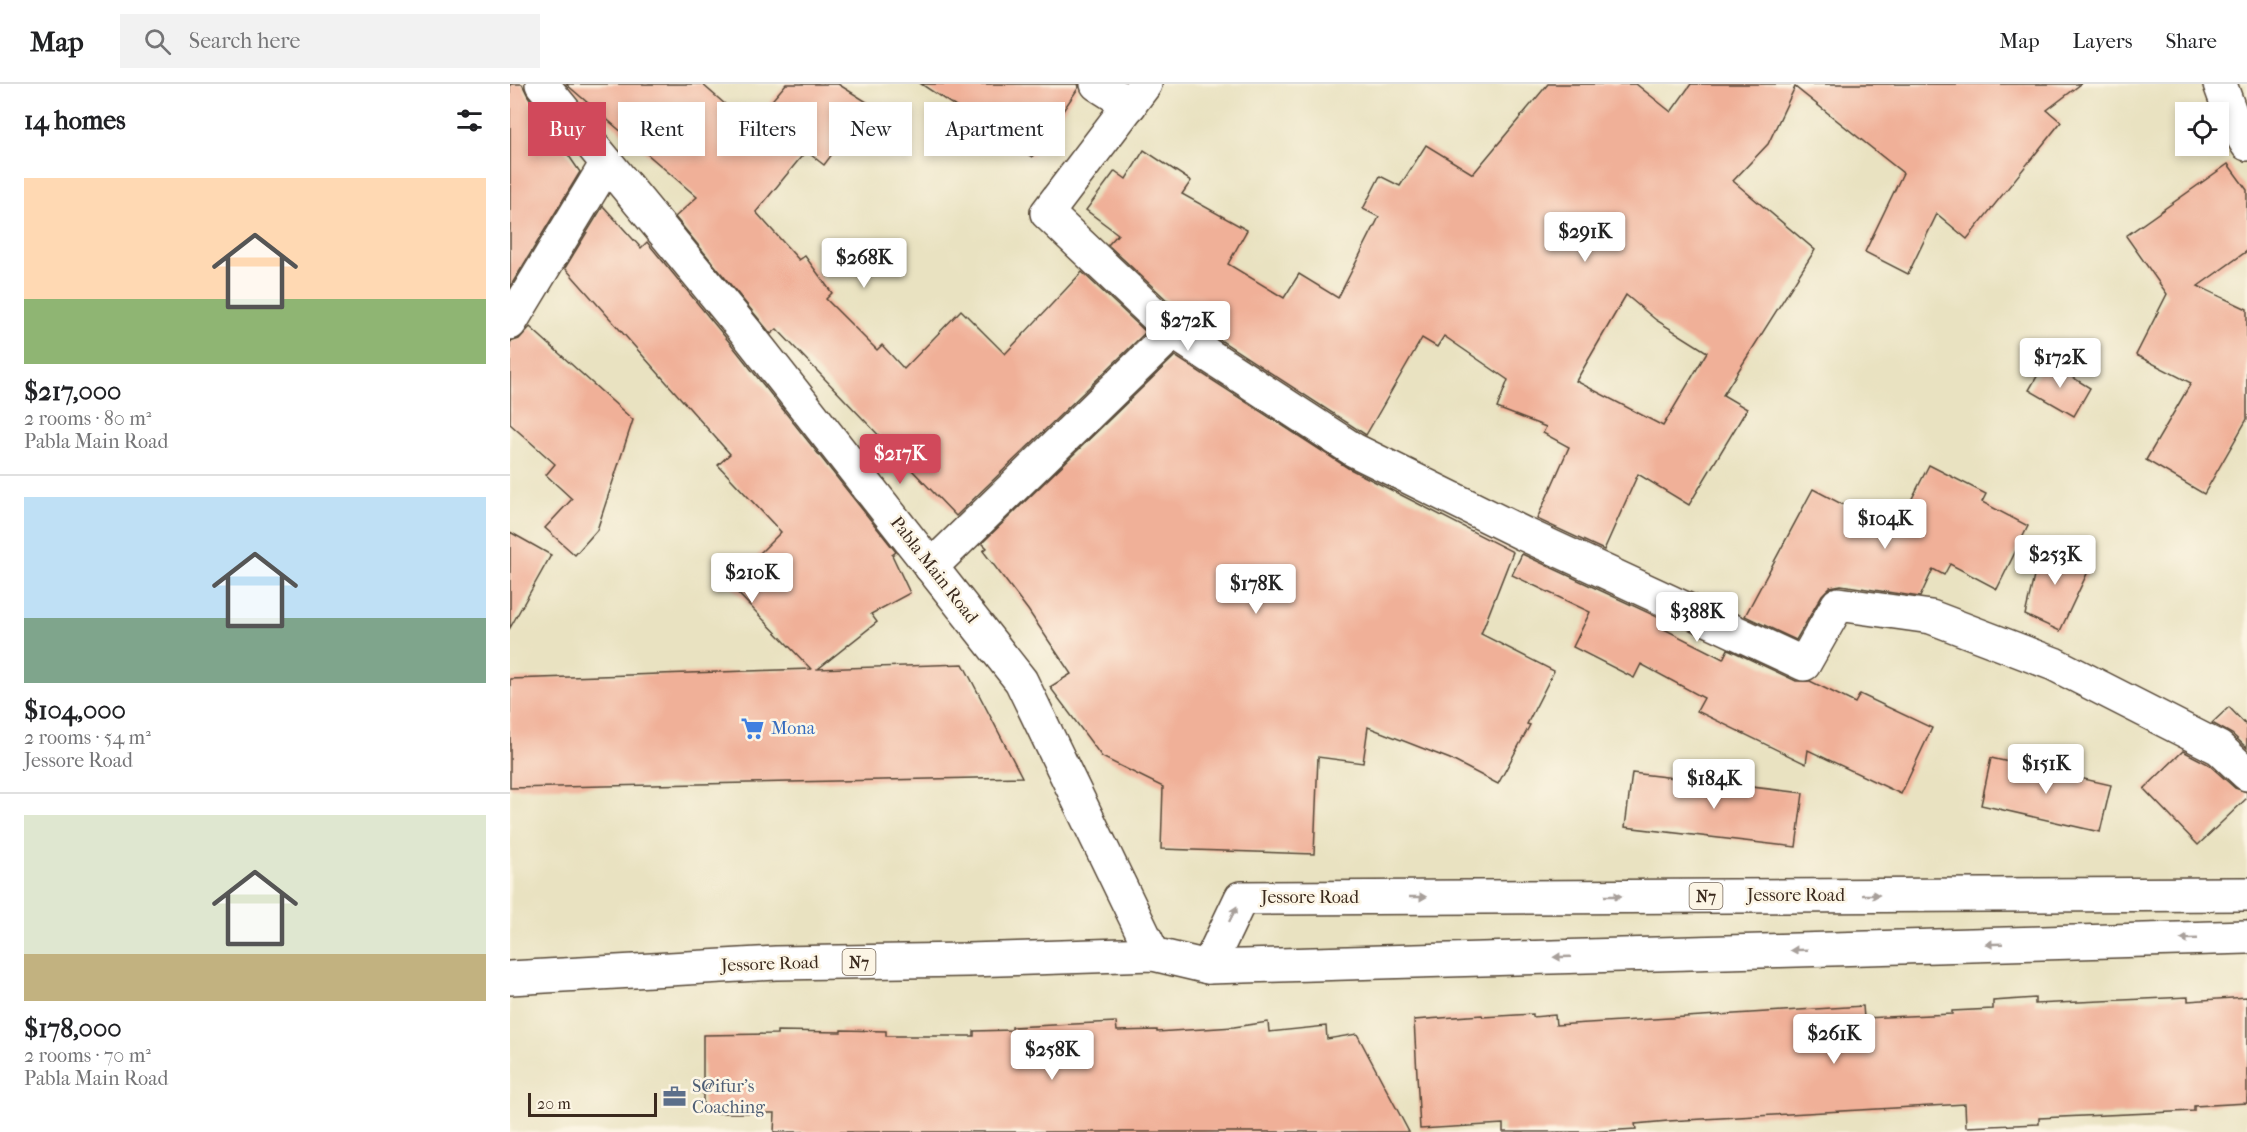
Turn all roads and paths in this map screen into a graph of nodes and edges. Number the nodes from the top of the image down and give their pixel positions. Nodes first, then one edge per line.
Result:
1 (542, 84) edge
2 (1097, 84) edge
3 (2220, 84) edge
4 (1137, 94) edge
5 (2247, 144) edge
6 (607, 164) junction
7 (510, 323) edge
8 (1173, 332) junction
9 (931, 567) junction
10 (2247, 774) edge
11 (2247, 894) edge
12 (2247, 937) edge
13 (1153, 954) junction
14 (1208, 967) junction
15 (510, 978) edge

1 - 6 main road, Pabla Main Road
2 - 4 main road
3 - 5 main road
4 - 8 main road
6 - 7 main road
6 - 9 main road, Pabla Main Road
8 - 9 main road
8 - 10 main road
9 - 13 main road, Pabla Main Road
14 -> 11 main road, Jessore Road / N7
12 -> 14 main road, Jessore Road / N7
13 - 14 main road, Jessore Road / N7
13 - 15 main road, Jessore Road / N7

